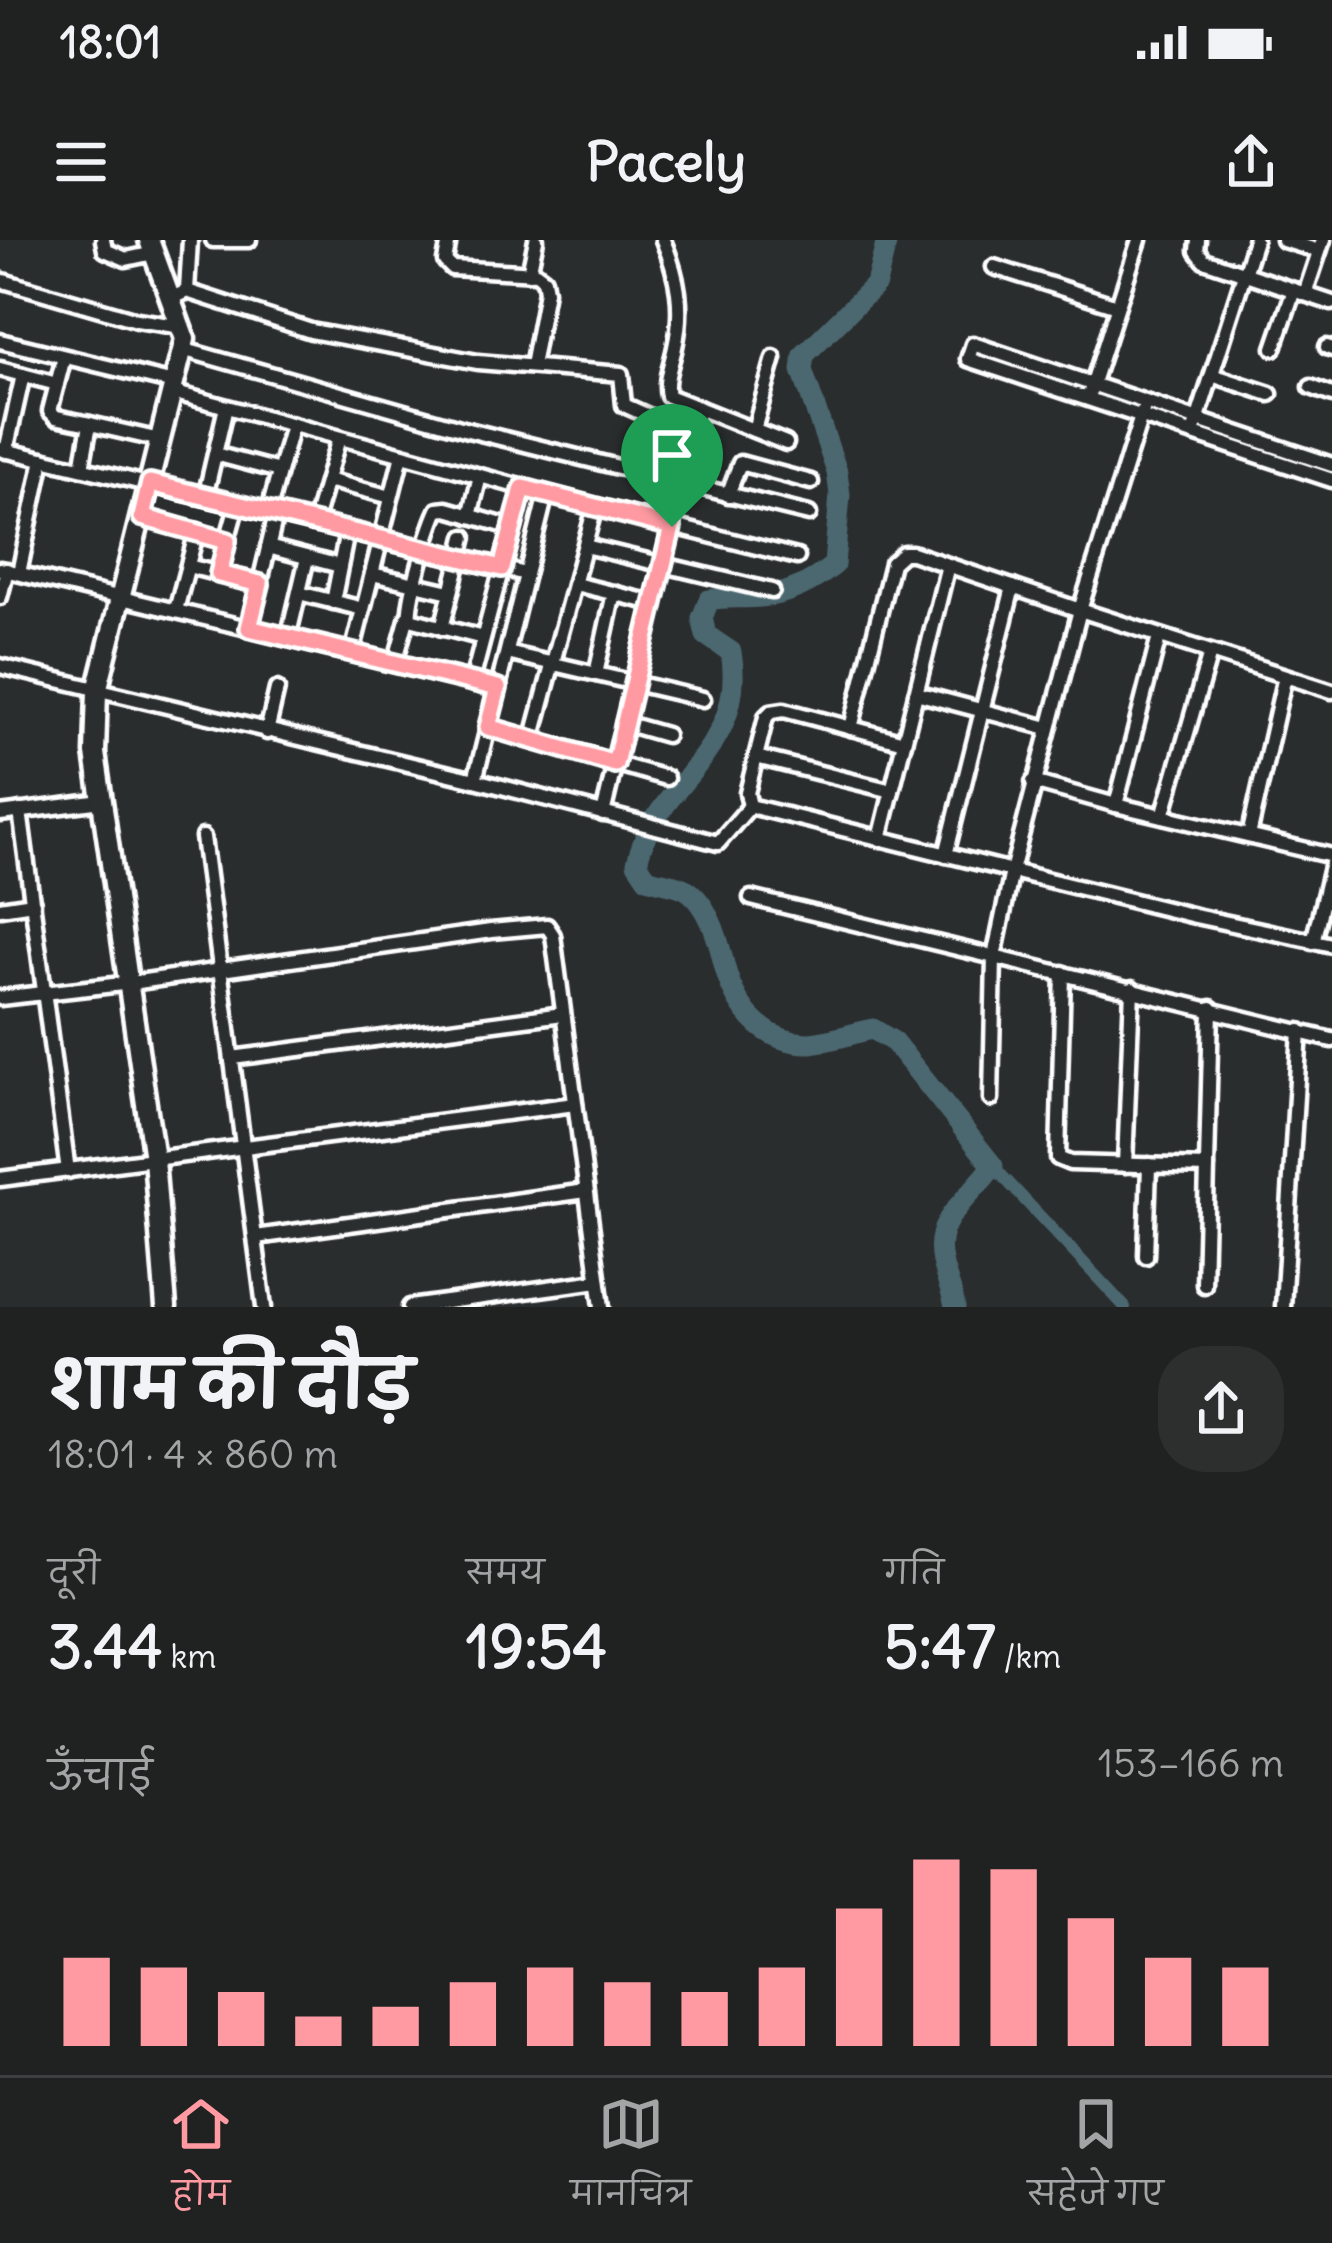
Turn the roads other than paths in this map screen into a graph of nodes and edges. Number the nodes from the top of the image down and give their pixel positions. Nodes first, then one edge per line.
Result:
1 (103, 240) edge
2 (190, 240) edge
3 (213, 240) edge
4 (249, 240) edge
5 (449, 240) edge
6 (536, 240) edge
7 (663, 240) edge
8 (1139, 240) edge
9 (1198, 240) edge
10 (1255, 240) edge
11 (1283, 240) edge
12 (152, 246) edge
13 (1321, 246) edge
14 (994, 267) dead end
15 (530, 273) junction
16 (1244, 274) junction
17 (0, 280) edge
18 (1299, 292) junction
19 (179, 294) junction
20 (1332, 303) edge
21 (1118, 306) junction
22 (183, 328) junction
23 (0, 341) edge
24 (1274, 348) dead end
25 (182, 350) junction
26 (64, 357) junction
27 (774, 358) dead end
28 (532, 366) junction
29 (0, 369) edge
30 (23, 375) junction
31 (1212, 375) junction
32 (57, 384) junction
33 (173, 387) junction
34 (1311, 387) dead end
35 (1090, 391) junction
36 (1270, 394) dead end
37 (1332, 395) edge
38 (226, 407) junction
39 (699, 408) junction
40 (1144, 409) junction
41 (90, 424) junction
42 (292, 425) junction
43 (1195, 427) junction
44 (754, 430) junction
45 (693, 436) junction
46 (339, 438) junction
47 (160, 440) junction
48 (786, 442) dead end
49 (2, 450) edge
50 (215, 454) junction
51 (402, 455) junction
52 (43, 459) junction
53 (1332, 465) edge
54 (82, 468) junction
55 (279, 471) junction
56 (480, 476) junction
57 (327, 480) junction
58 (1332, 480) edge
59 (811, 482) dead end
60 (150, 483) junction
61 (682, 484) junction
62 (523, 488) junction
63 (546, 494) junction
64 (728, 495) junction
65 (206, 497) junction
66 (391, 497) junction
67 (237, 505) junction
68 (596, 507) junction
69 (272, 514) junction
70 (809, 514) dead end
71 (470, 516) junction
72 (142, 517) junction
73 (314, 524) junction
74 (672, 527) junction
75 (513, 528) junction
76 (197, 531) junction
77 (347, 532) junction
78 (465, 537) dead end
79 (380, 540) junction
80 (227, 541) junction
81 (585, 545) junction
82 (268, 548) junction
83 (427, 551) junction
84 (796, 557) dead end
85 (307, 558) junction
86 (458, 558) junction
87 (948, 565) junction
88 (188, 566) junction
89 (340, 566) junction
90 (663, 566) junction
91 (502, 568) junction
92 (8, 571) edge
93 (219, 574) junction
94 (372, 574) junction
95 (526, 574) junction
96 (260, 584) junction
97 (415, 584) junction
98 (574, 584) junction
99 (1012, 587) junction
100 (772, 591) dead end
101 (450, 592) junction
102 (299, 593) junction
103 (614, 593) junction
104 (0, 597) edge
105 (122, 598) junction
106 (333, 602) junction
107 (653, 603) junction
108 (363, 609) junction
109 (176, 610) junction
110 (1080, 610) junction
111 (408, 616) junction
112 (249, 628) junction
113 (442, 628) junction
114 (1159, 637) junction
115 (288, 638) junction
116 (483, 638) junction
117 (507, 652) junction
118 (352, 653) junction
119 (1210, 653) junction
120 (395, 663) junction
121 (553, 663) junction
122 (0, 667) edge
123 (596, 674) junction
124 (1285, 676) junction
125 (472, 681) junction
126 (633, 682) junction
127 (278, 688) dead end
128 (498, 688) junction
129 (97, 691) junction
130 (1332, 691) edge
131 (916, 693) junction
132 (703, 699) dead end
133 (982, 710) junction
134 (624, 724) junction
135 (488, 727) junction
136 (851, 728) junction
137 (1048, 728) junction
138 (266, 732) junction
139 (665, 735) dead end
140 (532, 740) junction
141 (904, 742) junction
142 (756, 757) junction
143 (615, 764) junction
144 (666, 778) dead end
145 (475, 779) junction
146 (1034, 782) junction
147 (892, 791) junction
148 (102, 801) junction
149 (1116, 805) junction
150 (750, 806) junction
151 (20, 812) junction
152 (0, 814) edge
153 (603, 814) junction
154 (1163, 816) junction
155 (1249, 836) junction
156 (203, 837) dead end
157 (880, 839) junction
158 (946, 855) junction
159 (1332, 860) edge
160 (1012, 871) junction
161 (751, 898) dead end
162 (33, 903) junction
163 (0, 908) edge
164 (1313, 942) junction
165 (1332, 945) edge
166 (994, 957) junction
167 (221, 968) junction
168 (1063, 973) junction
169 (131, 983) junction
170 (1132, 989) junction
171 (46, 991) junction
172 (0, 998) edge
173 (1211, 1008) junction
174 (563, 1014) junction
175 (1300, 1031) junction
176 (1332, 1040) edge
177 (232, 1058) junction
178 (991, 1099) dead end
179 (575, 1104) junction
180 (244, 1148) junction
181 (154, 1159) junction
182 (1126, 1165) junction
183 (1149, 1165) junction
184 (1207, 1167) junction
185 (68, 1171) junction
186 (0, 1180) edge
187 (586, 1191) junction
188 (256, 1237) junction
189 (1146, 1256) dead end
190 (598, 1281) junction
191 (1204, 1285) dead end
192 (166, 1307) edge
193 (264, 1307) edge
194 (410, 1307) edge
195 (602, 1307) edge
196 (1282, 1307) edge

1 - 12 street
2 - 19 street
3 - 4 street
5 - 15 street
6 - 15 street
7 - 39 street
8 - 21 street
9 - 16 street
10 - 16 street
11 - 13 street
12 - 19 street
13 - 18 street
14 - 21 street
15 - 28 street
16 - 18 street
16 - 31 street
17 - 22 street
18 - 20 street
18 - 24 street
19 - 22 street
19 - 28 street
21 - 35 street
22 - 25 street
23 - 26 street
25 - 33 street
25 - 61 street
26 - 32 street
26 - 33 street
27 - 44 street
28 - 45 street
29 - 30 street
30 - 32 street
30 - 49 street
31 - 36 street
31 - 43 street
32 - 41 street
33 - 38 street
33 - 47 street
34 - 37 street
35 - 35 street
35 - 40 street
38 - 42 street
38 - 50 street
39 - 44 street
39 - 45 street
40 - 43 street
40 - 110 street
41 - 47 street
41 - 54 street
42 - 46 street
42 - 55 street
43 - 53 street
43 - 58 street
44 - 48 street
45 - 61 street
46 - 51 street
46 - 57 street
47 - 60 street
49 - 52 street
50 - 55 street
50 - 65 street
51 - 56 street
51 - 66 street
52 - 54 street
52 - 92 street
54 - 60 street
55 - 69 street
56 - 62 street
56 - 71 street
57 - 66 street
57 - 73 street
59 - 64 street
60 - 65 street
60 - 72 street
61 - 64 street
61 - 74 street
62 - 63 street
62 - 75 street
63 - 68 street
63 - 95 street
64 - 70 street
65 - 67 street
66 - 79 street
67 - 69 street
67 - 80 street
68 - 74 street
68 - 81 street
69 - 73 street
69 - 82 street
71 - 75 street
71 - 83 street
72 - 76 street
72 - 105 street
73 - 77 street
74 - 84 street
74 - 90 street
75 - 91 street
76 - 80 street
76 - 88 street
77 - 79 street
77 - 89 street
78 - 86 street
79 - 83 street
79 - 94 street
80 - 93 street
81 - 90 street
81 - 98 street
82 - 85 street
82 - 96 street
83 - 86 street
83 - 97 street
85 - 89 street
85 - 102 street
86 - 91 street
86 - 101 street
87 - 99 street
87 - 131 street
87 - 136 street
88 - 93 street
88 - 109 street
89 - 106 street
90 - 100 street
90 - 107 street
91 - 95 street
91 - 116 street
92 - 104 street
92 - 105 street
93 - 96 street
94 - 97 street
94 - 108 street
95 - 117 street
96 - 112 street
97 - 101 street
97 - 111 street
98 - 103 street
98 - 121 street
99 - 110 street
99 - 133 street
101 - 113 street
102 - 106 street
102 - 115 street
103 - 107 street
103 - 123 street
105 - 109 street
105 - 129 street
106 - 108 street
107 - 126 street
108 - 118 street
109 - 112 street
110 - 114 street
110 - 137 street
111 - 113 street
111 - 120 street
112 - 115 street
113 - 116 street
114 - 119 street
114 - 149 street
115 - 118 street
116 - 125 street
117 - 121 street
117 - 128 street
118 - 120 street
119 - 124 street
119 - 154 street
120 - 125 street
121 - 123 street
121 - 140 street
122 - 129 street
123 - 126 street
124 - 130 street
124 - 155 street
125 - 128 street
126 - 132 street
126 - 134 street
127 - 138 street
128 - 135 street
129 - 138 street
129 - 148 street
131 - 133 street
131 - 141 street
133 - 137 street
133 - 158 street
134 - 139 street
134 - 143 street
135 - 140 street
135 - 145 street
136 - 141 street
136 - 142 street
137 - 146 street
138 - 145 street
140 - 143 street
141 - 147 street
142 - 147 street
142 - 150 street
143 - 144 street
143 - 153 street
145 - 153 street
146 - 149 street
146 - 160 street
147 - 157 street
148 - 151 street
148 - 169 street
149 - 154 street
150 - 153 street
150 - 157 street
151 - 152 street
151 - 162 street
154 - 155 street
155 - 159 street
156 - 167 street
157 - 158 street
158 - 160 street
159 - 164 street
160 - 164 street
160 - 166 street
161 - 166 street
162 - 163 street
162 - 171 street
164 - 165 street
166 - 168 street
166 - 178 street
167 - 169 street
167 - 174 street
167 - 177 street
168 - 170 street
168 - 182 street
169 - 171 street
169 - 181 street
170 - 173 street
170 - 182 street
171 - 172 street
171 - 185 street
173 - 175 street
173 - 184 street
174 - 177 street
174 - 179 street
175 - 176 street
175 - 196 street
177 - 180 street
179 - 180 street
179 - 187 street
180 - 181 street
180 - 188 street
181 - 185 street
181 - 192 street
182 - 183 street
183 - 184 street
183 - 189 street
184 - 191 street
185 - 186 street
187 - 188 street
187 - 190 street
188 - 193 street
190 - 194 street
190 - 195 street

